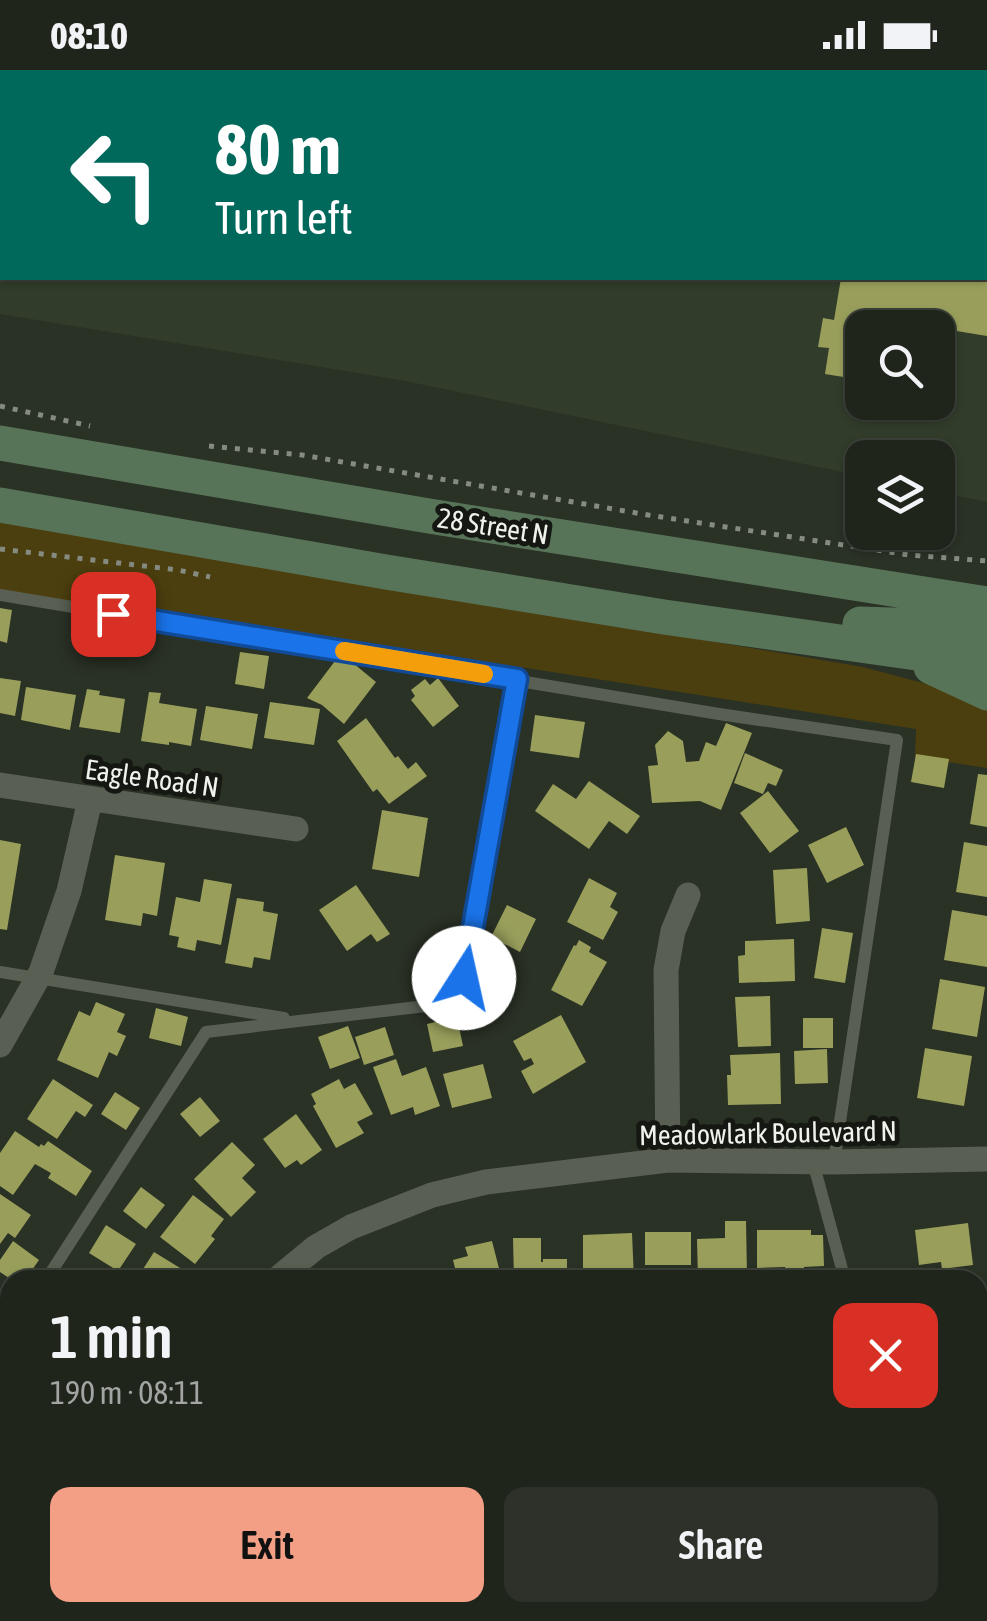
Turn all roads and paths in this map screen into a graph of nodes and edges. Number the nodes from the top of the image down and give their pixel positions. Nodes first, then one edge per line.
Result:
1 (0, 406) edge
2 (94, 426) dead end
3 (0, 443) edge
4 (210, 446) dead end
5 (0, 505) edge
6 (0, 548) edge
7 (987, 561) edge
8 (210, 577) dead end
9 (0, 595) edge
10 (986, 611) edge
11 (664, 617) junction
12 (884, 647) junction
13 (987, 662) edge
14 (517, 679) junction
15 (987, 693) edge
16 (0, 786) edge
17 (90, 800) junction
18 (296, 829) dead end
19 (688, 894) dead end
20 (0, 972) edge
21 (38, 978) junction
22 (202, 1005) junction
23 (299, 1021) junction
24 (206, 1032) junction
25 (0, 1045) edge
26 (987, 1159) edge
27 (668, 1160) junction
28 (824, 1162) junction
29 (52, 1270) edge
30 (285, 1270) edge
31 (842, 1270) edge

1 - 2 path
3 - 10 main road, 28 Street N
4 - 7 path
5 - 11 main road
6 - 8 path
9 - 14 lane
10 - 11 main road
11 - 12 main road
12 - 13 main road
12 - 15 main road
14 - 23 lane
14 - 28 lane
16 - 17 street, Eagle Road N
17 - 18 street, Eagle Road N
17 - 21 street
19 - 27 street
20 - 21 lane
21 - 22 lane
21 - 25 street
22 - 23 lane
22 - 24 lane
23 - 24 lane
24 - 29 lane
26 - 28 street, Meadowlark Boulevard N
27 - 28 street, Meadowlark Boulevard N
27 - 30 street, Meadowlark Boulevard N
28 - 31 lane

